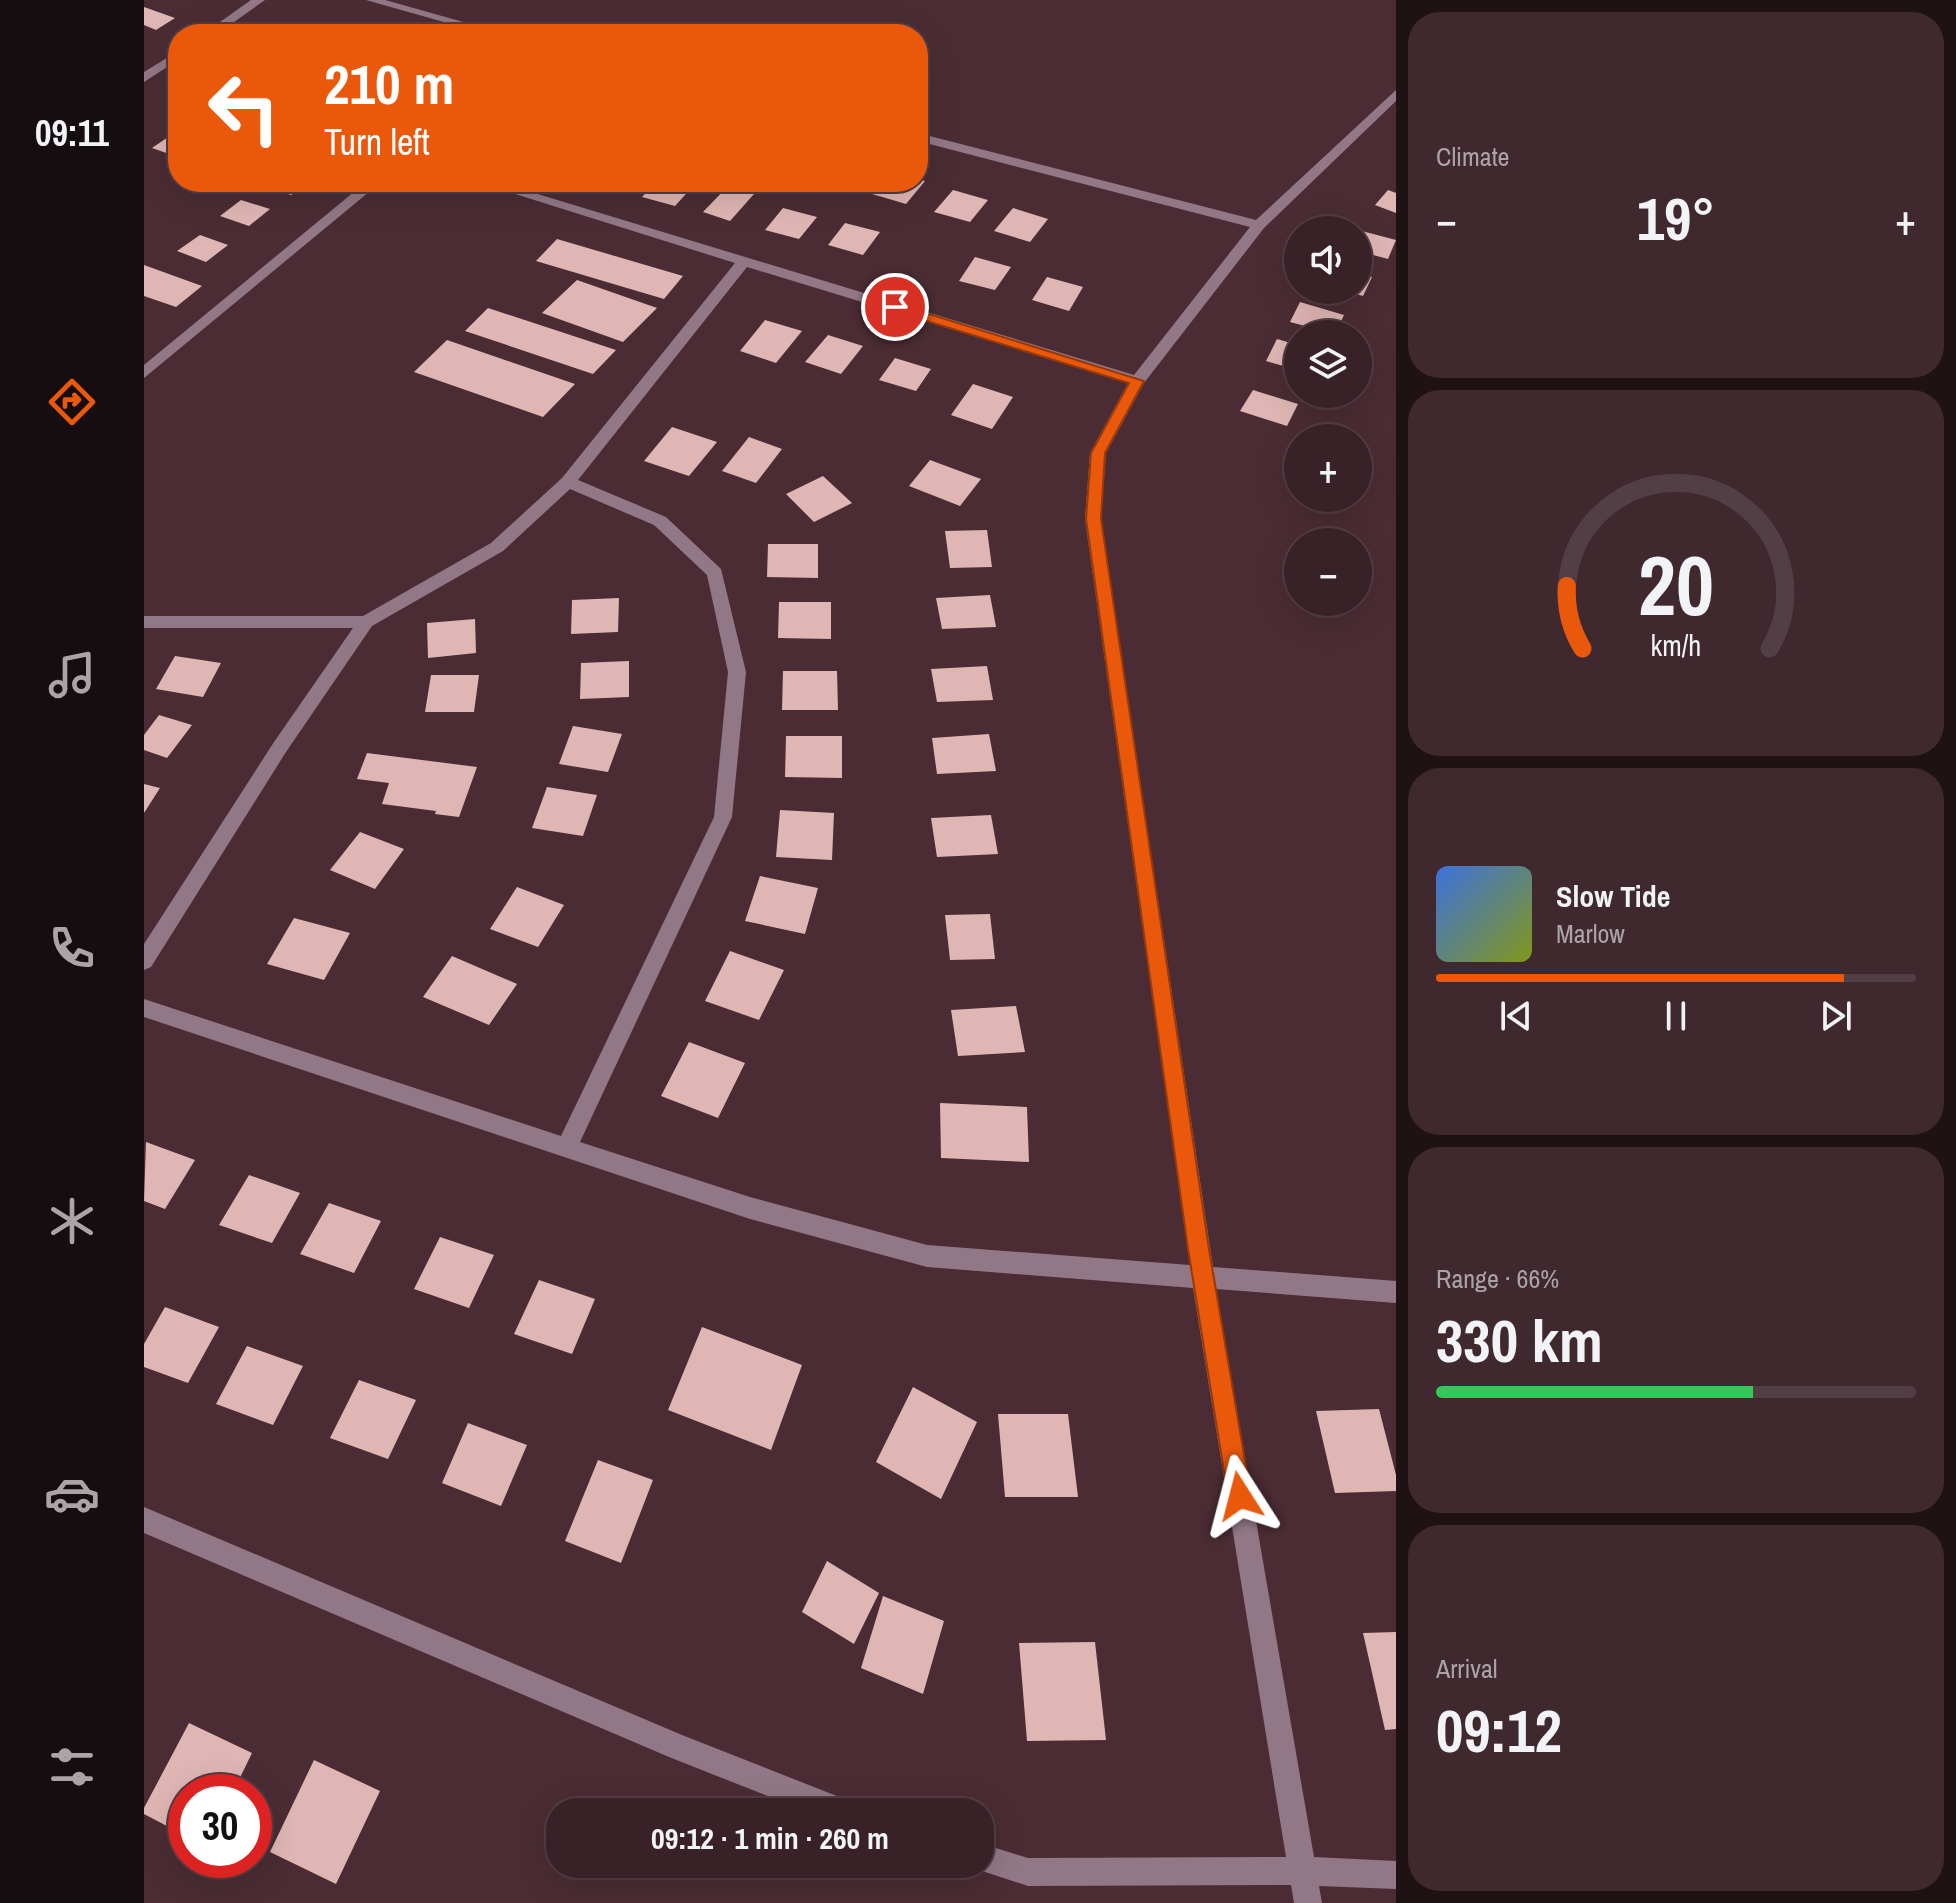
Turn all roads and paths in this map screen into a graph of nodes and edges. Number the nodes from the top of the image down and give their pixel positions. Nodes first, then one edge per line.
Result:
1 (259, 0) edge
2 (372, 0) edge
3 (224, 24) edge
4 (462, 24) edge
5 (168, 62) edge
6 (144, 78) edge
7 (1396, 94) edge
8 (928, 140) edge
9 (362, 192) edge
10 (517, 192) edge
11 (1259, 225) junction
12 (744, 261) junction
13 (144, 373) edge
14 (1137, 381) junction
15 (568, 482) junction
16 (144, 622) edge
17 (366, 622) junction
18 (144, 961) edge
19 (144, 1008) edge
20 (567, 1146) junction
21 (1203, 1278) junction
22 (1396, 1292) edge
23 (144, 1520) edge
24 (807, 1798) edge
25 (994, 1861) edge
26 (1303, 1871) junction
27 (1396, 1875) edge
28 (1308, 1903) edge

1 - 3 street
2 - 4 street
5 - 6 street
7 - 11 street
8 - 11 street
9 - 13 street
10 - 12 street
11 - 14 street
12 - 14 street
12 - 15 street
14 - 21 street
15 - 17 street
15 - 20 street
16 - 17 street
17 - 18 street
19 - 20 street
20 - 21 street
21 - 22 street
21 - 26 street
23 - 24 street
25 - 26 street
26 - 27 street
26 - 28 street

